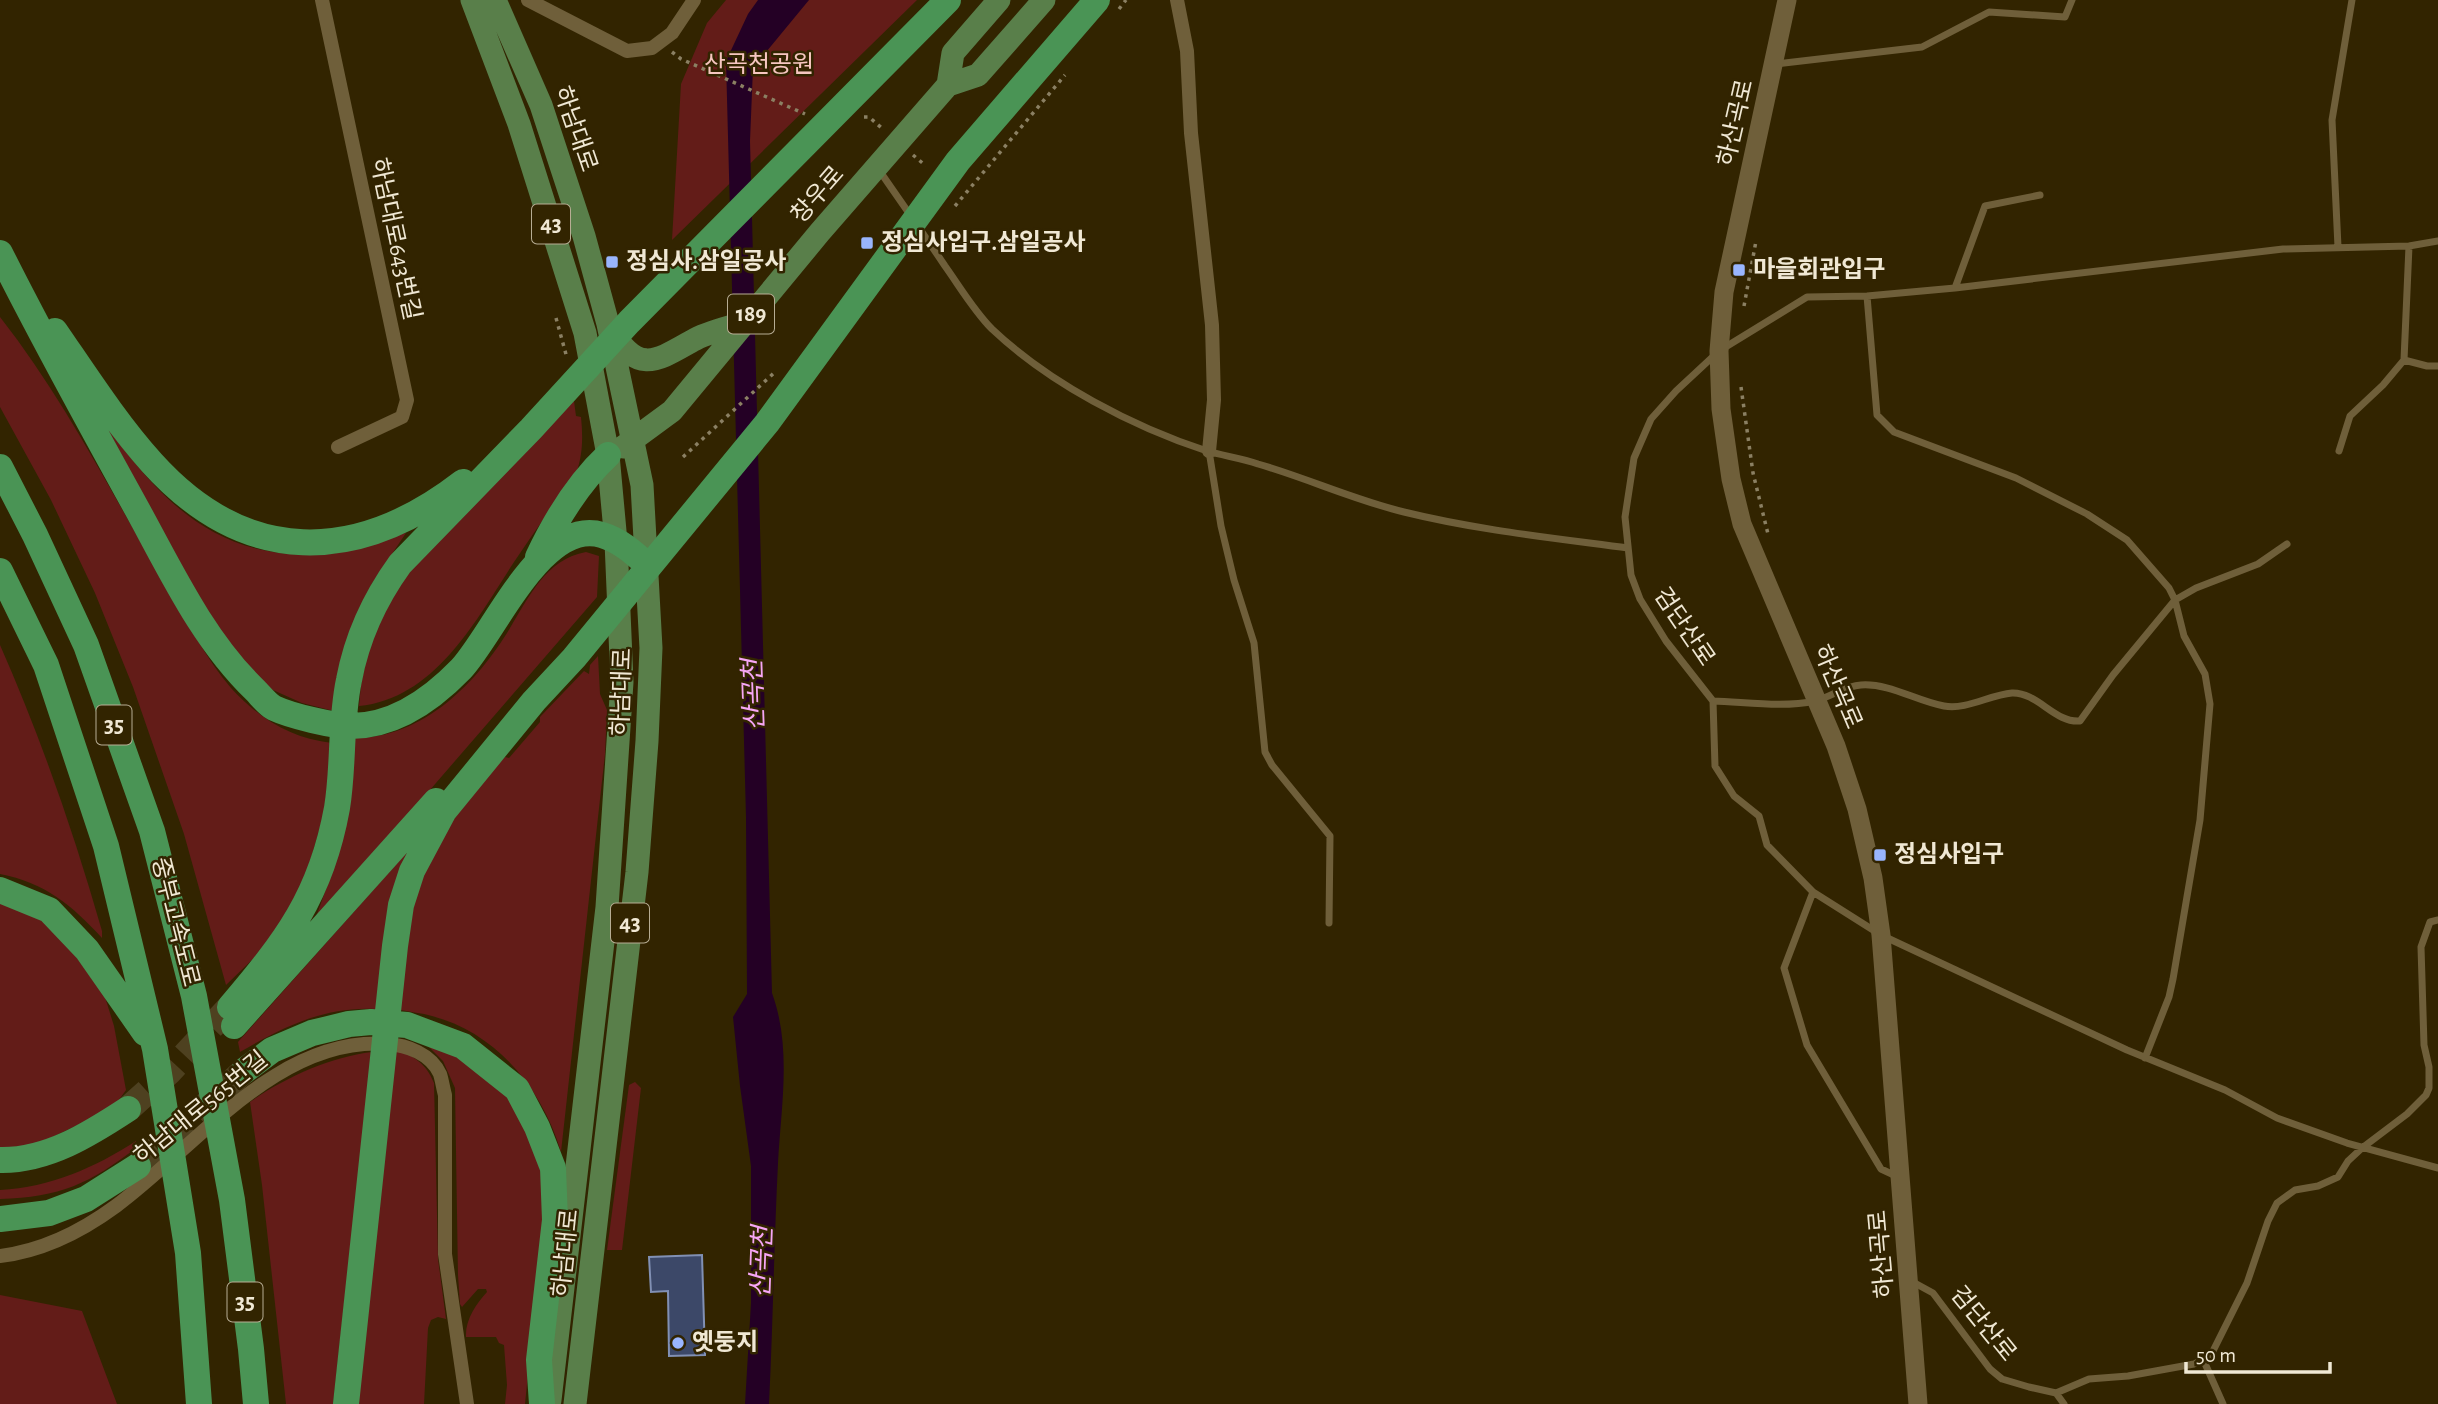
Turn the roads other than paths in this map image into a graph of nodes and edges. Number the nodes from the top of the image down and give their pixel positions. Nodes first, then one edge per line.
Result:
1 (323, 0) edge
2 (472, 0) edge
3 (495, 0) edge
4 (528, 0) edge
5 (694, 0) edge
6 (948, 0) edge
7 (999, 0) edge
8 (1044, 0) edge
9 (1097, 0) edge
10 (1177, 0) edge
11 (1787, 0) edge
12 (2072, 0) edge
13 (2352, 0) edge
14 (1775, 64) junction
15 (948, 85) junction
16 (876, 166) junction
17 (2040, 195) dead end
18 (2438, 242) edge
19 (2409, 246) junction
20 (2338, 247) junction
21 (0, 251) edge
22 (1955, 288) junction
23 (1867, 296) junction
24 (743, 323) junction
25 (608, 324) junction
26 (1719, 351) junction
27 (2404, 360) junction
28 (2438, 366) edge
29 (531, 429) junction
30 (632, 441) junction
31 (338, 447) dead end
32 (1209, 451) junction
33 (2339, 451) dead end
34 (608, 455) junction
35 (0, 467) edge
36 (616, 542) junction
37 (2287, 544) dead end
38 (1628, 548) junction
39 (535, 563) junction
40 (646, 564) junction
41 (0, 571) edge
42 (2175, 600) junction
43 (534, 701) junction
44 (1713, 701) junction
45 (1816, 701) junction
46 (0, 890) edge
47 (1813, 892) junction
48 (2438, 920) edge
49 (1329, 923) dead end
50 (1881, 935) junction
51 (155, 1049) junction
52 (2145, 1058) junction
53 (244, 1071) tunnel mouth
54 (2362, 1147) junction
55 (0, 1160) edge
56 (138, 1166) tunnel mouth
57 (2438, 1168) edge
58 (0, 1172) edge
59 (1900, 1178) junction
60 (0, 1219) edge
61 (0, 1256) edge
62 (1909, 1280) junction
63 (2203, 1359) junction
64 (2056, 1392) junction
65 (199, 1404) edge
66 (256, 1404) edge
67 (346, 1404) edge
68 (467, 1404) edge
69 (542, 1404) edge
70 (549, 1404) edge
71 (575, 1404) edge
72 (1918, 1404) edge
73 (2064, 1404) edge
74 (2222, 1404) edge

1 - 31 street, 하남대로643번길
2 - 34 main road, 하남대로 / 43
3 - 25 main road, 하남대로 / 43
4 - 5 street
6 - 29 highway
7 - 15 main road
8 - 15 main road, 창우로 / 189
9 - 43 highway
10 - 32 street
11 - 14 street, 하산곡로
12 - 14 lane
13 - 20 lane
14 - 26 street, 하산곡로
15 - 16 main road, 창우로 / 189
16 - 24 main road, 창우로 / 189
16 - 32 lane
17 - 22 lane
18 - 19 lane, 검단산로
19 - 20 lane, 검단산로
19 - 27 lane
20 - 22 lane, 검단산로
21 - 29 highway
21 - 39 highway
22 - 23 lane, 검단산로
23 - 26 lane, 검단산로
23 - 42 lane
24 - 25 main road
24 - 30 main road, 창우로 / 189
25 - 30 main road, 하남대로 / 43
26 - 38 lane, 검단산로
26 - 45 street, 하산곡로
27 - 28 lane
27 - 33 lane
29 - 43 highway
30 - 34 main road, 창우로 / 189
30 - 40 main road, 하남대로 / 43
32 - 38 lane
32 - 49 lane
34 - 36 main road, 하남대로 / 43
34 - 39 highway
35 - 66 highway, 중부고속도로 / 35
36 - 39 highway
36 - 40 highway
36 - 70 main road, 하남대로 / 43
37 - 42 lane
38 - 44 lane, 검단산로
40 - 71 main road, 하남대로 / 43
41 - 51 highway, 중부고속도로 / 35
42 - 45 lane, 검단산로
42 - 52 lane
43 - 67 highway
44 - 45 lane, 검단산로
44 - 47 lane, 검단산로
45 - 50 street, 하산곡로
46 - 51 highway
47 - 50 lane, 검단산로
47 - 59 lane
48 - 54 lane
50 - 52 lane, 검단산로
50 - 59 street, 하산곡로
51 - 65 highway, 중부고속도로 / 35
52 - 54 lane, 검단산로
53 - 69 highway
54 - 57 lane, 검단산로
54 - 63 lane
55 - 58 highway
56 - 60 highway
59 - 62 street, 하산곡로
61 - 68 street, 하남대로565번길
62 - 64 lane, 검단산로
62 - 72 street, 하산곡로
63 - 64 lane
63 - 74 lane
64 - 73 lane

